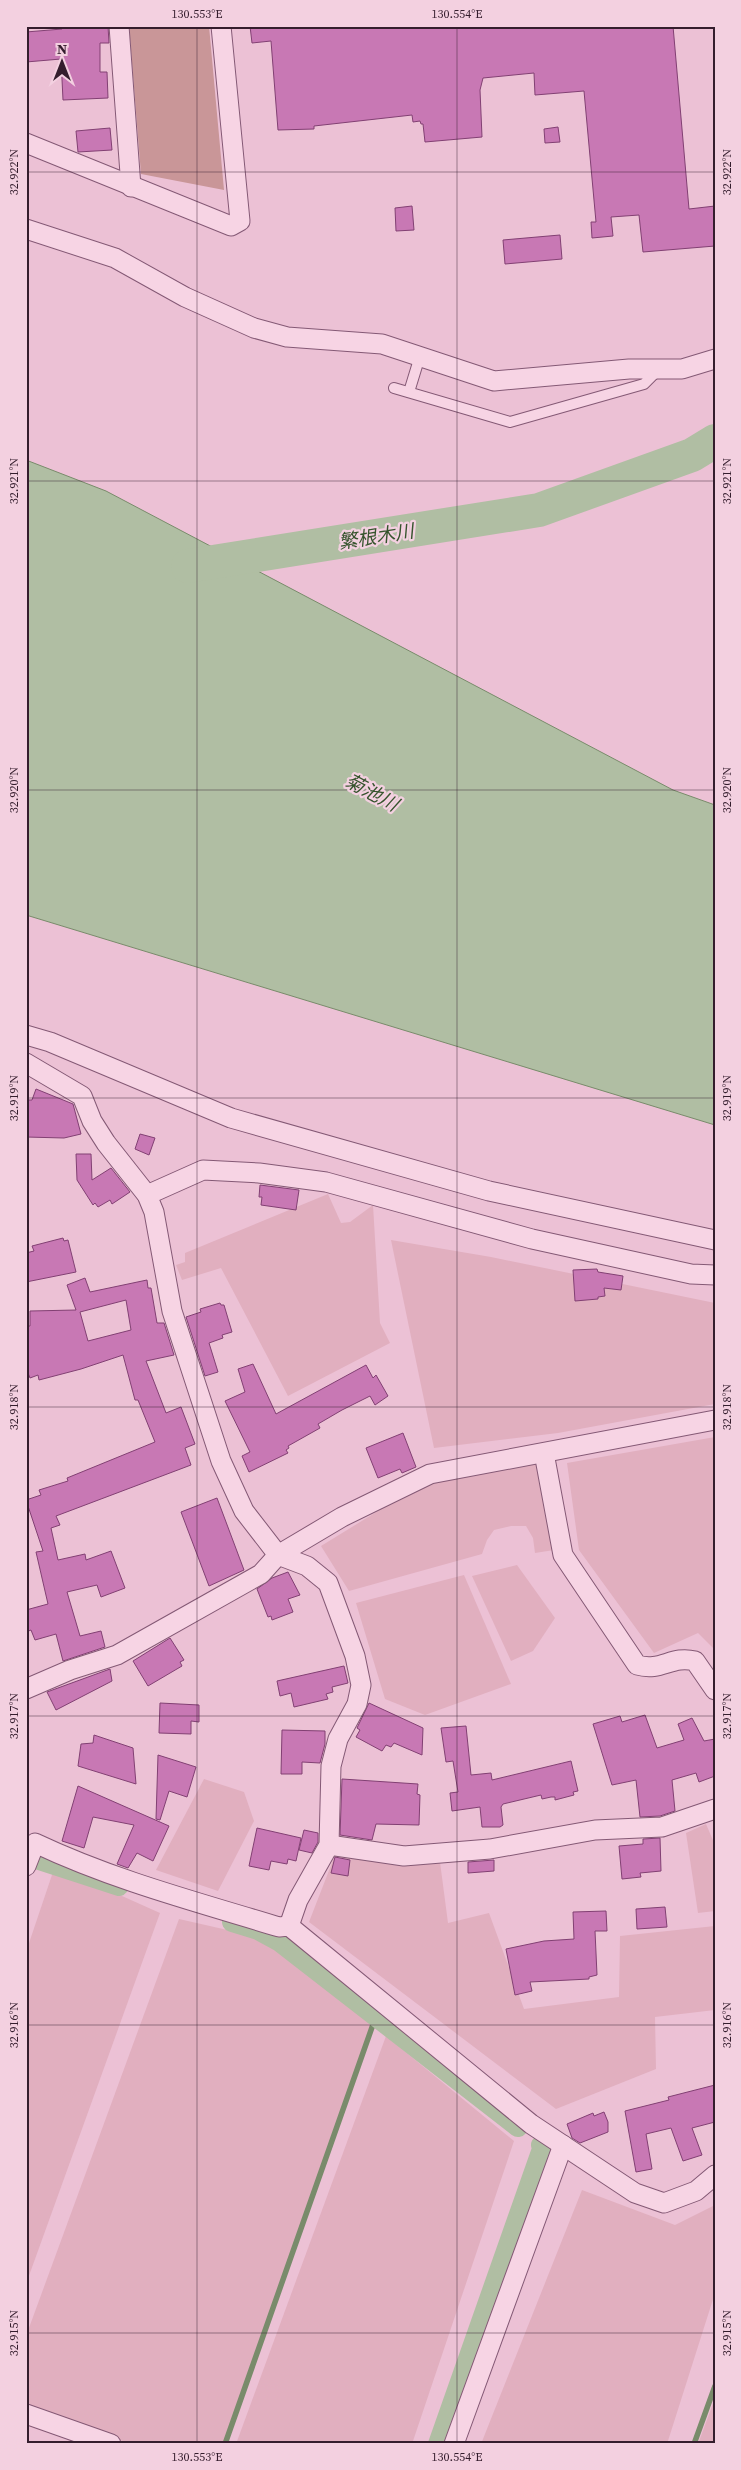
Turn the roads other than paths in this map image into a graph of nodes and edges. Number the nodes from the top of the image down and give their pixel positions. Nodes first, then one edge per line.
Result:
1 (118, 26) edge
2 (221, 26) edge
3 (26, 144) edge
4 (131, 187) junction
5 (26, 229) edge
6 (420, 356) junction
7 (715, 359) edge
8 (658, 369) junction
9 (394, 388) dead end
10 (409, 392) junction
11 (26, 1035) edge
12 (26, 1063) edge
13 (147, 1195) junction
14 (715, 1240) edge
15 (715, 1275) edge
16 (715, 1420) edge
17 (544, 1453) junction
18 (278, 1555) junction
19 (26, 1689) edge
20 (715, 1690) edge
21 (715, 1809) edge
22 (329, 1845) junction
23 (26, 1866) edge
24 (289, 1926) junction
25 (563, 2145) junction
26 (715, 2175) edge
27 (26, 2414) edge
28 (111, 2444) edge
29 (454, 2444) edge

1 - 4 street
2 - 4 street
3 - 4 street
5 - 6 street
6 - 8 street
6 - 10 lane
7 - 8 street
8 - 10 lane
9 - 10 lane
11 - 14 street
12 - 13 street
13 - 15 street
13 - 18 street
16 - 17 street
17 - 18 street
17 - 20 street
18 - 19 street
18 - 22 street
21 - 22 street
22 - 24 street
23 - 24 street
24 - 25 street
25 - 26 street
25 - 29 street
27 - 28 street

